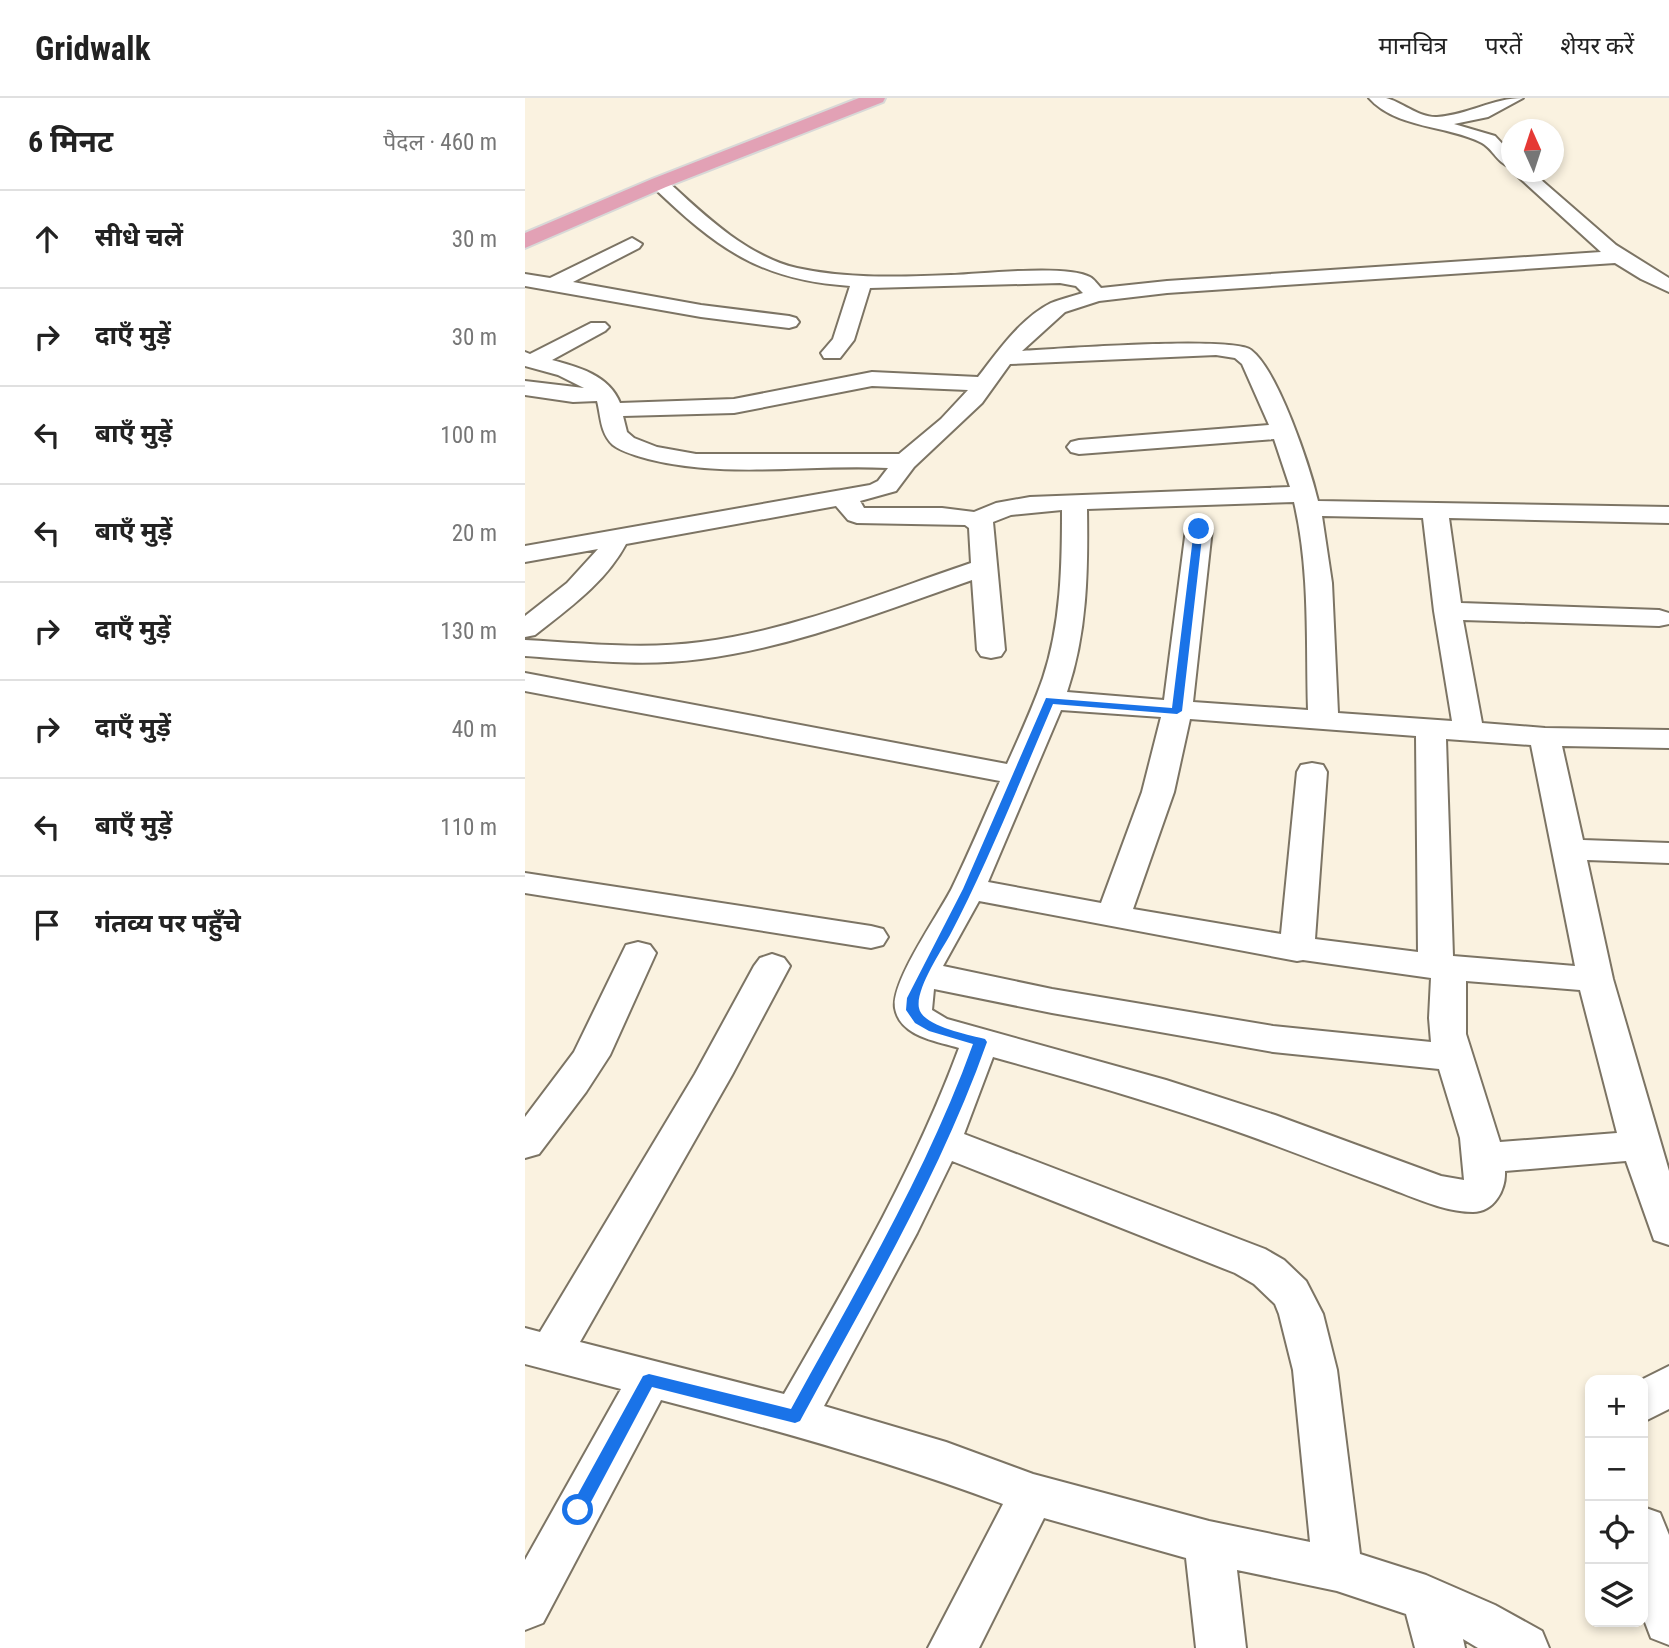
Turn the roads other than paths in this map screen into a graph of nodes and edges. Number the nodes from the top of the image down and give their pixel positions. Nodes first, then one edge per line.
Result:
1 (846, 98) edge
2 (876, 98) edge
3 (1377, 98) edge
4 (1515, 98) edge
5 (1433, 121) junction
6 (1501, 152) edge
7 (1533, 182) edge
8 (659, 183) junction
9 (525, 229) edge
10 (525, 242) edge
11 (632, 244) dead end
12 (1616, 257) junction
13 (525, 280) edge
14 (862, 280) junction
15 (553, 285) junction
16 (1669, 286) edge
17 (1096, 295) junction
18 (789, 321) dead end
19 (598, 327) dead end
20 (832, 352) dead end
21 (1004, 358) junction
22 (529, 360) edge
23 (984, 384) junction
24 (525, 388) edge
25 (608, 402) junction
26 (1281, 431) junction
27 (1079, 447) dead end
28 (905, 462) junction
29 (846, 497) junction
30 (1306, 501) junction
31 (1074, 502) junction
32 (1435, 510) junction
33 (1669, 514) edge
34 (977, 520) junction
35 (1199, 529) dead end
36 (617, 537) junction
37 (525, 554) edge
38 (985, 567) junction
39 (1448, 611) junction
40 (1659, 618) dead end
41 (525, 629) edge
42 (525, 648) edge
43 (991, 650) dead end
44 (525, 682) edge
45 (1050, 700) junction
46 (1177, 711) junction
47 (1322, 721) junction
48 (1431, 729) junction
49 (1469, 732) junction
50 (1545, 737) junction
51 (1669, 739) edge
52 (1312, 772) dead end
53 (1018, 775) junction
54 (1570, 850) junction
55 (1669, 853) edge
56 (525, 883) edge
57 (969, 889) junction
58 (1113, 917) junction
59 (871, 937) dead end
60 (1297, 950) junction
61 (638, 953) dead end
62 (772, 966) dead end
63 (1443, 968) junction
64 (923, 974) junction
65 (1595, 979) junction
66 (980, 1042) junction
67 (1452, 1057) junction
68 (941, 1141) junction
69 (525, 1143) edge
70 (1640, 1145) junction
71 (1484, 1158) junction
72 (1669, 1229) edge
73 (538, 1350) edge
74 (649, 1380) junction
75 (1669, 1385) edge
76 (1648, 1400) edge
77 (795, 1416) junction
78 (1031, 1494) junction
79 (1209, 1543) junction
80 (1648, 1546) edge
81 (1337, 1569) junction
82 (1426, 1598) junction
83 (525, 1607) edge
84 (1669, 1622) edge
85 (953, 1648) edge
86 (1221, 1648) edge
87 (1440, 1648) edge
88 (1524, 1648) edge

1 - 9 main road
2 - 8 main road
3 - 5 street
4 - 5 street
5 - 6 street
7 - 12 street
8 - 10 main road
8 - 14 street
11 - 15 street
12 - 16 street
12 - 17 street
13 - 15 street
14 - 17 street
14 - 20 street
15 - 18 street
17 - 21 street
19 - 22 street
21 - 23 street
21 - 26 street
22 - 25 street
23 - 25 street
23 - 28 street
24 - 25 street
25 - 28 street
26 - 27 street
26 - 30 street
28 - 29 street
29 - 34 street
29 - 36 street
30 - 31 street
30 - 32 street
30 - 47 street
31 - 34 street
31 - 45 street
32 - 33 street
32 - 39 street
34 - 38 street
35 - 46 street
36 - 37 street
36 - 41 street
38 - 42 street
38 - 43 street
39 - 40 street
39 - 49 street
44 - 53 street
45 - 46 street
45 - 53 street
46 - 47 street
46 - 58 street
47 - 48 street
48 - 49 street
48 - 63 street
49 - 50 street
50 - 51 street
50 - 54 street
52 - 60 street
53 - 57 street
54 - 55 street
54 - 65 street
56 - 59 street
57 - 58 street
57 - 64 street
58 - 60 street
60 - 63 street
61 - 69 street
62 - 73 street
63 - 65 street
63 - 67 street
64 - 66 street
64 - 67 street
65 - 70 street
66 - 68 street
66 - 71 street
67 - 71 street
68 - 77 street
68 - 81 street
70 - 71 street
70 - 72 street
73 - 74 street
74 - 77 street
74 - 83 street
75 - 76 street
77 - 78 street
78 - 79 street
78 - 85 street
79 - 81 street
79 - 86 street
80 - 84 street
81 - 82 street
82 - 87 street
82 - 88 street

